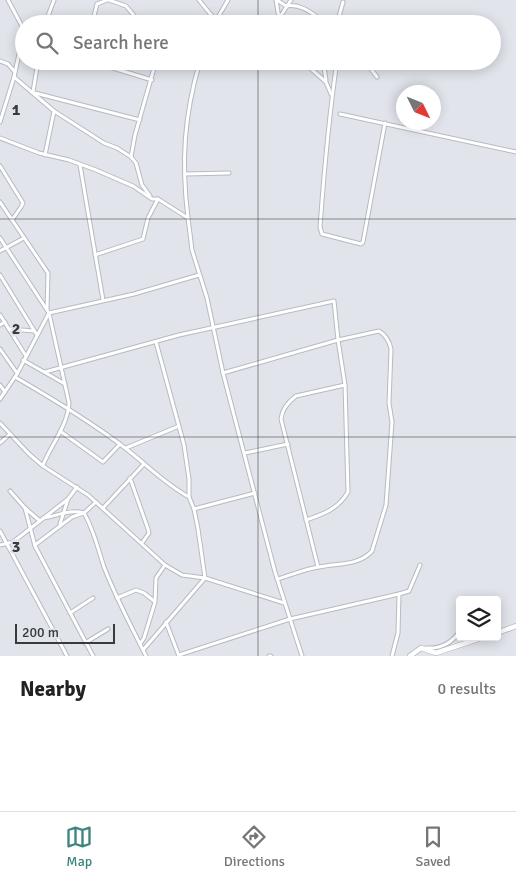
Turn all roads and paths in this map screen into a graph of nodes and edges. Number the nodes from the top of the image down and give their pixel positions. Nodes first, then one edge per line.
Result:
1 (8, 0) edge
2 (54, 0) edge
3 (108, 0) edge
4 (199, 0) edge
5 (228, 0) edge
6 (277, 0) edge
7 (291, 0) edge
8 (343, 2) dead end
9 (286, 6) junction
10 (15, 15) edge
11 (48, 15) edge
12 (94, 15) edge
13 (134, 15) edge
14 (210, 15) edge
15 (219, 15) edge
16 (280, 15) edge
17 (282, 15) edge
18 (313, 15) edge
19 (339, 15) edge
20 (0, 62) edge
21 (37, 70) edge
22 (119, 70) edge
23 (153, 70) edge
24 (198, 70) edge
25 (312, 70) edge
26 (324, 70) edge
27 (335, 70) edge
28 (372, 70) edge
29 (15, 72) joint
30 (377, 76) dead end
31 (14, 77) junction
32 (152, 80) junction
33 (326, 82) junction
34 (34, 92) junction
35 (331, 95) junction
36 (54, 111) junction
37 (340, 114) dead end
38 (140, 120) junction
39 (0, 122) edge
40 (385, 123) junction
41 (0, 138) edge
42 (516, 152) edge
43 (45, 155) junction
44 (131, 157) junction
45 (80, 165) junction
46 (0, 166) edge
47 (230, 173) dead end
48 (185, 174) junction
49 (152, 199) junction
50 (158, 199) junction
51 (0, 202) edge
52 (188, 218) junction
53 (12, 220) junction
54 (0, 238) edge
55 (24, 238) junction
56 (6, 248) junction
57 (0, 251) edge
58 (95, 254) junction
59 (0, 275) edge
60 (199, 275) junction
61 (103, 300) junction
62 (47, 309) junction
63 (49, 313) junction
64 (0, 315) edge
65 (5, 322) junction
66 (0, 325) edge
67 (214, 327) junction
68 (9, 329) junction
69 (34, 331) junction
70 (37, 335) junction
71 (338, 340) junction
72 (156, 342) junction
73 (0, 349) edge
74 (26, 356) junction
75 (23, 360) junction
76 (62, 366) junction
77 (45, 372) junction
78 (224, 373) junction
79 (16, 375) junction
80 (0, 384) edge
81 (65, 384) junction
82 (345, 385) junction
83 (5, 392) junction
84 (0, 399) edge
85 (68, 408) junction
86 (0, 423) edge
87 (179, 426) junction
88 (60, 431) junction
89 (10, 434) junction
90 (0, 443) edge
91 (120, 444) junction
92 (288, 444) junction
93 (126, 448) junction
94 (245, 453) junction
95 (144, 464) junction
96 (43, 466) junction
97 (130, 478) junction
98 (77, 487) junction
99 (10, 492) dead end
100 (255, 493) junction
101 (189, 497) junction
102 (68, 499) junction
103 (96, 502) junction
104 (25, 508) junction
105 (103, 508) junction
106 (194, 510) junction
107 (84, 513) junction
108 (64, 514) junction
109 (41, 519) junction
110 (306, 520) junction
111 (60, 526) junction
112 (31, 528) junction
113 (0, 531) edge
114 (142, 543) junction
115 (7, 544) junction
116 (0, 545) edge
117 (35, 546) junction
118 (420, 564) dead end
119 (165, 565) junction
120 (318, 567) junction
121 (205, 578) junction
122 (277, 579) junction
123 (399, 594) junction
124 (93, 598) dead end
125 (117, 598) junction
126 (155, 602) junction
127 (284, 603) junction
128 (70, 613) junction
129 (290, 619) junction
130 (166, 622) junction
131 (516, 626) edge
132 (108, 629) dead end
133 (501, 632) edge
134 (456, 637) edge
135 (472, 641) edge
136 (85, 643) junction
137 (140, 644) junction
138 (421, 648) junction
139 (142, 650) junction
140 (67, 656) edge
141 (92, 656) edge
142 (146, 656) edge
143 (179, 656) edge
144 (302, 656) edge
145 (392, 656) edge
146 (410, 656) edge

1 - 10 street
2 - 11 street
3 - 12 street
3 - 13 street
4 - 14 street
5 - 15 street
6 - 9 street
6 - 16 street
7 - 9 street
8 - 19 street
9 - 17 street
9 - 18 street
20 - 29 street
21 - 34 street
22 - 32 street
23 - 32 street
24 - 48 street
25 - 33 street
26 - 33 street
27 - 35 street
28 - 30 street
29 - 31 street
31 - 34 street
31 - 39 street
32 - 38 street
33 - 35 street
34 - 36 street
34 - 38 street
35 - 40 street
36 - 43 street
36 - 44 street
37 - 40 street
38 - 44 street
40 - 42 street
41 - 43 street
43 - 45 street
44 - 49 street
45 - 49 street
45 - 58 street
46 - 53 street
47 - 48 street
48 - 52 street
49 - 50 street
50 - 52 street
50 - 58 street
51 - 53 street
52 - 60 street
53 - 55 street
54 - 56 street
55 - 56 street
55 - 62 street
56 - 57 street
56 - 62 street
58 - 61 street
59 - 69 street
60 - 61 street
60 - 67 street
61 - 63 street
62 - 63 street
63 - 70 street
63 - 76 street
64 - 65 street
65 - 66 street
65 - 68 street
67 - 71 street
67 - 72 street
67 - 78 street
68 - 69 street
68 - 74 street
69 - 70 street
70 - 74 street
71 - 78 street
71 - 82 street
71 - 120 street
72 - 76 street
72 - 87 street
73 - 79 street
74 - 75 street
75 - 77 street
75 - 79 street
76 - 77 street
76 - 81 street
77 - 81 street
78 - 94 street
79 - 83 street
79 - 85 street
80 - 83 street
81 - 85 street
82 - 92 street
82 - 110 street
83 - 84 street
85 - 88 street
85 - 91 street
86 - 89 street
87 - 93 street
87 - 101 street
88 - 91 street
88 - 96 street
89 - 90 street
89 - 96 street
91 - 93 street
92 - 94 street
92 - 110 street
93 - 95 street
94 - 100 street
95 - 97 street
95 - 101 street
96 - 98 street
97 - 105 street
97 - 114 street
98 - 102 street
98 - 103 street
99 - 104 street
100 - 106 street
100 - 122 street
101 - 106 street
102 - 108 street
102 - 109 street
103 - 105 street
103 - 107 street
104 - 109 street
104 - 112 street
105 - 114 street
106 - 121 street
107 - 108 street
107 - 111 street
107 - 125 street
108 - 109 street
108 - 111 street
109 - 112 street
110 - 120 street
111 - 117 street
112 - 115 street
112 - 117 street
113 - 115 street
114 - 119 street
115 - 116 street
115 - 140 street
117 - 128 street
118 - 123 street
119 - 121 street
119 - 126 street
120 - 122 street
121 - 127 street
121 - 130 street
122 - 127 street
123 - 129 street
123 - 145 street
124 - 128 street
125 - 126 street
125 - 137 street
126 - 137 street
127 - 129 street
128 - 136 street
129 - 143 street
129 - 144 street
130 - 139 street
130 - 143 street
131 - 133 main road
132 - 136 street
134 - 138 street
135 - 138 main road
136 - 141 street
137 - 139 street
138 - 146 main road
139 - 142 street

